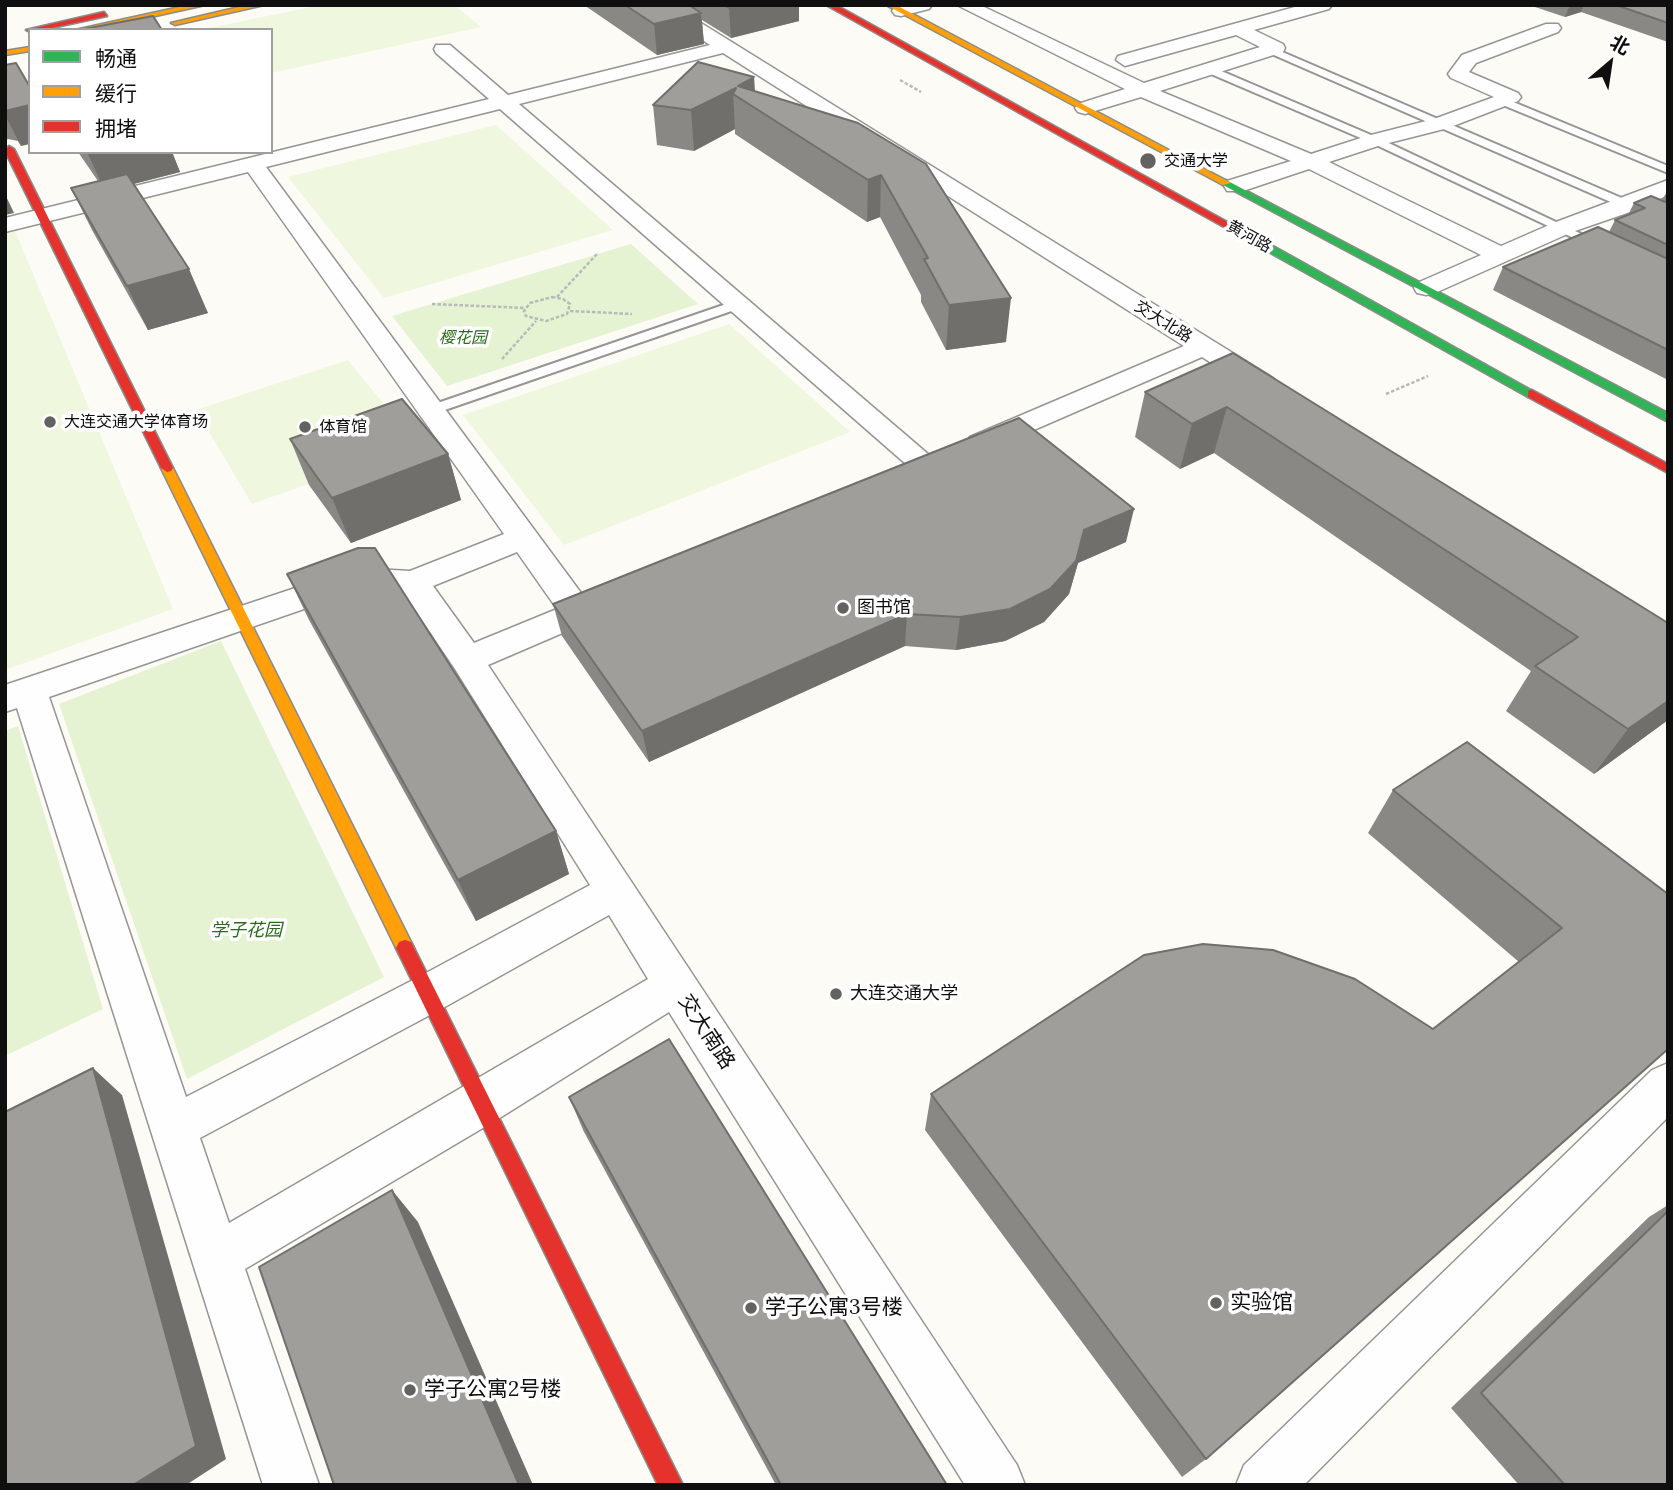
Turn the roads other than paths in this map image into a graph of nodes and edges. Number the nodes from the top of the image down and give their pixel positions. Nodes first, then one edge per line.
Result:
1 (201, 5) edge
2 (260, 5) edge
3 (659, 5) edge
4 (830, 5) edge
5 (923, 5) edge
6 (966, 5) edge
7 (1323, 5) edge
8 (896, 8) edge
9 (143, 17) edge
10 (70, 28) edge
11 (89, 28) edge
12 (1552, 28) dead end
13 (1238, 29) junction
14 (24, 35) edge
15 (726, 47) junction
16 (28, 49) edge
17 (443, 49) dead end
18 (1270, 50) junction
19 (5, 51) edge
20 (1125, 60) dead end
21 (1208, 69) junction
22 (1142, 90) junction
23 (1502, 101) junction
24 (505, 102) junction
25 (1085, 108) junction
26 (1441, 124) junction
27 (1374, 140) junction
28 (9, 149) edge
29 (1310, 161) junction
30 (253, 164) junction
31 (1668, 170) edge
32 (1234, 187) junction
33 (1668, 187) edge
34 (1628, 205) junction
35 (42, 217) junction
36 (1668, 223) edge
37 (5, 225) edge
38 (1564, 227) junction
39 (1610, 251) edge
40 (1501, 255) junction
41 (1426, 288) junction
42 (738, 304) junction
43 (1204, 347) junction
44 (1285, 398) edge
45 (431, 410) junction
46 (1668, 418) edge
47 (1668, 469) edge
48 (524, 538) junction
49 (413, 582) junction
50 (629, 591) edge
51 (578, 613) junction
52 (240, 617) junction
53 (467, 660) junction
54 (17, 694) edge
55 (615, 891) junction
56 (676, 985) junction
57 (428, 994) junction
58 (1668, 1085) edge
59 (482, 1103) junction
60 (173, 1128) junction
61 (216, 1258) junction
62 (291, 1485) edge
63 (671, 1485) edge
64 (997, 1485) edge
65 (1264, 1485) edge

1 - 9 main road
2 - 9 main road
3 - 15 street, 交大北路
4 - 47 main road, 黄河路
5 - 8 street
6 - 22 street
7 - 13 street
8 - 25 main road
9 - 10 main road
9 - 11 main road
12 - 23 street
13 - 18 street
13 - 20 street
14 - 19 main road
15 - 24 street
15 - 43 street, 交大北路
16 - 19 main road
17 - 24 street
18 - 21 street
18 - 26 lane
21 - 22 street
21 - 27 lane
22 - 25 street
22 - 29 street
23 - 26 street
23 - 31 lane
24 - 30 street
24 - 42 street
25 - 32 main road
26 - 27 street
26 - 34 lane
27 - 29 street
27 - 38 lane
28 - 35 main road
29 - 32 street
29 - 40 street
30 - 35 street
30 - 45 street
32 - 41 main road
33 - 34 street
34 - 36 lane
34 - 38 street
35 - 37 street
35 - 52 main road
38 - 39 lane
38 - 40 street
40 - 41 street
41 - 46 main road
42 - 43 street
42 - 45 lane
43 - 44 street, 交大北路
45 - 48 street
48 - 49 street
48 - 51 street
49 - 52 street
49 - 53 street, 交大南路
50 - 51 street
51 - 53 street
52 - 54 street
52 - 57 main road
53 - 55 street, 交大南路
54 - 60 street
55 - 56 street, 交大南路
55 - 57 street
56 - 59 street
56 - 64 street, 交大南路
57 - 59 main road
57 - 60 street
58 - 65 street
59 - 61 street
59 - 63 main road
60 - 61 street
61 - 62 street

